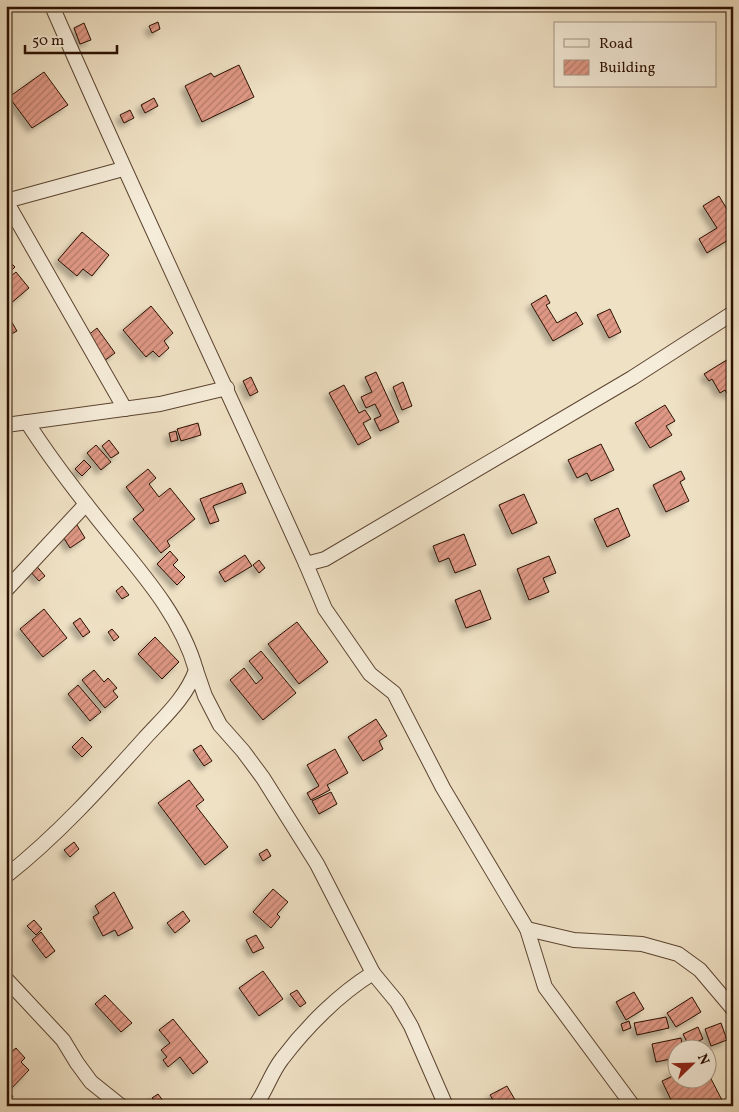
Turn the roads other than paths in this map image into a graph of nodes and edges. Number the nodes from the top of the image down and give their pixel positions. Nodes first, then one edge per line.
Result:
1 (52, 6) edge
2 (123, 169) junction
3 (6, 201) edge
4 (733, 313) edge
5 (227, 388) junction
6 (125, 409) junction
7 (27, 422) junction
8 (6, 425) edge
9 (86, 504) junction
10 (306, 564) junction
11 (6, 590) edge
12 (196, 670) junction
13 (6, 876) edge
14 (526, 929) junction
15 (372, 973) junction
16 (6, 979) edge
17 (733, 1009) edge
18 (121, 1106) edge
19 (255, 1106) edge
20 (446, 1106) edge
21 (633, 1106) edge

1 - 2 street
2 - 3 street
2 - 5 street
3 - 6 street
4 - 10 street
5 - 6 street
5 - 10 street
6 - 7 street
7 - 8 street
7 - 9 street
9 - 11 street
9 - 12 street
10 - 14 street
12 - 13 street
12 - 15 street
14 - 17 street
14 - 21 street
15 - 19 street
15 - 20 street
16 - 18 street

